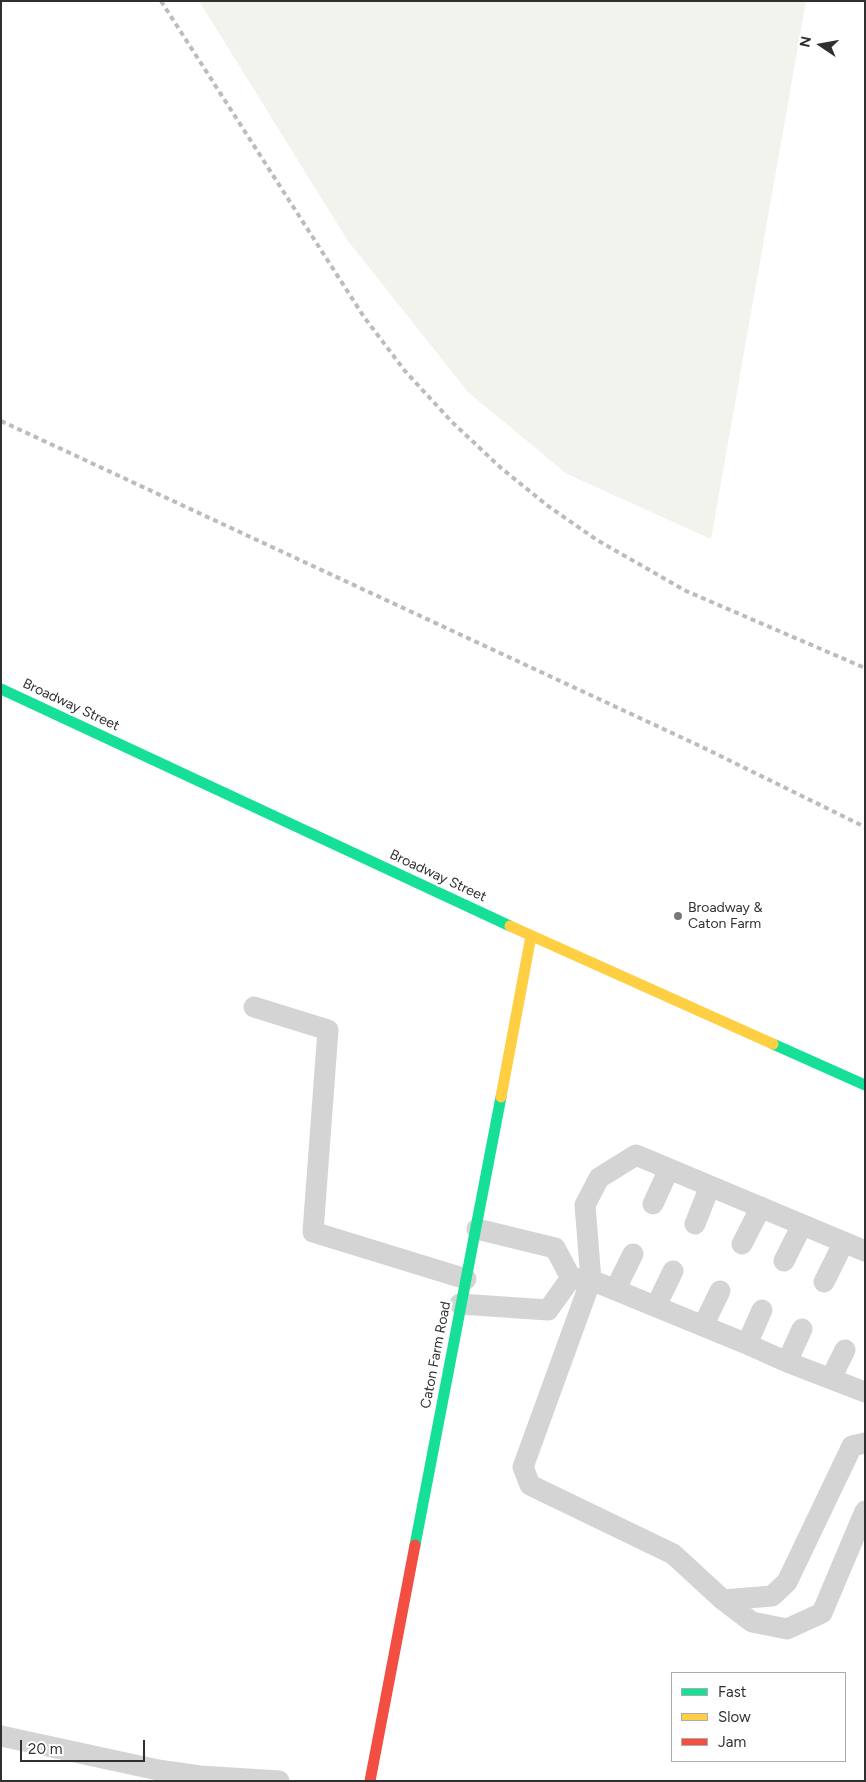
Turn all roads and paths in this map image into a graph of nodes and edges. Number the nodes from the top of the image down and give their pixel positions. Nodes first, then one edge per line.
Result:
1 (1, 689) edge
2 (531, 936) junction
3 (254, 1007) dead end
4 (865, 1085) edge
5 (669, 1169) junction
6 (710, 1186) junction
7 (653, 1204) dead end
8 (761, 1207) junction
9 (695, 1224) dead end
10 (802, 1224) junction
11 (477, 1229) junction
12 (844, 1242) junction
13 (742, 1244) dead end
14 (865, 1250) edge
15 (633, 1254) dead end
16 (784, 1261) dead end
17 (672, 1271) dead end
18 (466, 1279) junction
19 (581, 1279) junction
20 (824, 1282) dead end
21 (615, 1290) junction
22 (720, 1291) dead end
23 (460, 1304) junction
24 (656, 1306) junction
25 (762, 1310) dead end
26 (703, 1326) junction
27 (802, 1329) dead end
28 (747, 1344) junction
29 (845, 1350) dead end
30 (787, 1362) junction
31 (831, 1378) junction
32 (865, 1392) edge
33 (865, 1444) edge
34 (865, 1511) edge
35 (723, 1600) junction
36 (1, 1736) edge
37 (279, 1781) edge
38 (370, 1781) edge

1 - 2 main road, Broadway Street
2 - 4 main road, Broadway Street
2 - 11 main road, Caton Farm Road
3 - 18 lane
5 - 6 lane
5 - 7 lane
5 - 19 lane
6 - 8 lane
6 - 9 lane
8 - 10 lane
8 - 13 lane
10 - 12 lane
10 - 16 lane
11 - 18 main road, Caton Farm Road
11 - 19 lane
12 - 14 lane
12 - 20 lane
15 - 21 lane
17 - 24 lane
18 - 23 main road, Caton Farm Road
19 - 21 lane
19 - 23 lane
19 - 35 lane
21 - 24 lane
22 - 26 lane
23 - 38 main road, Caton Farm Road
24 - 26 lane
25 - 28 lane
26 - 28 lane
27 - 30 lane
28 - 30 lane
29 - 31 lane
30 - 31 lane
31 - 32 lane
33 - 35 lane
34 - 35 lane
36 - 37 lane

